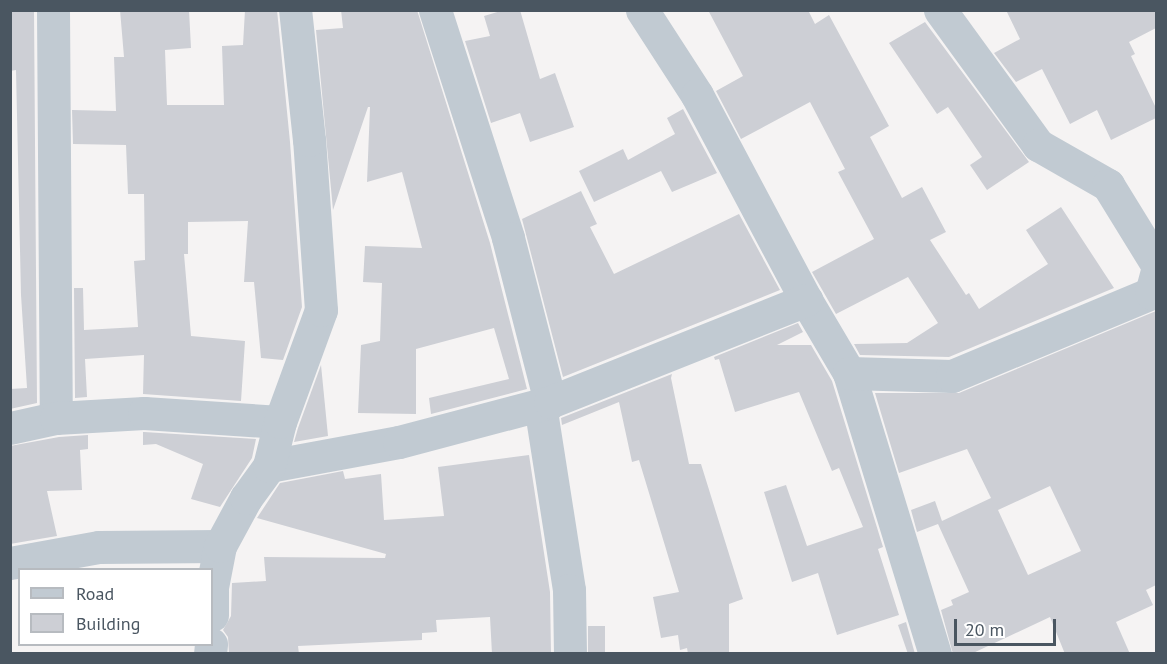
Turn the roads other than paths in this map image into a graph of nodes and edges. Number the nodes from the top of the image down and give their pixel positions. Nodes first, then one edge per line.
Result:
1 (53, 10) edge
2 (295, 10) edge
3 (435, 10) edge
4 (642, 10) edge
5 (940, 10) edge
6 (1155, 284) edge
7 (806, 300) junction
8 (849, 373) junction
9 (550, 402) junction
10 (56, 418) junction
11 (280, 422) junction
12 (10, 428) edge
13 (269, 466) junction
14 (220, 546) junction
15 (10, 563) edge
16 (213, 582) edge
17 (570, 654) edge
18 (935, 654) edge

1 - 10 street
2 - 11 street
3 - 9 street
4 - 7 street
5 - 6 street
6 - 8 street
7 - 8 street
7 - 9 street
8 - 18 street
9 - 13 street
9 - 17 street
10 - 11 street
10 - 12 street
11 - 13 street
13 - 14 street
14 - 15 street
14 - 16 street

